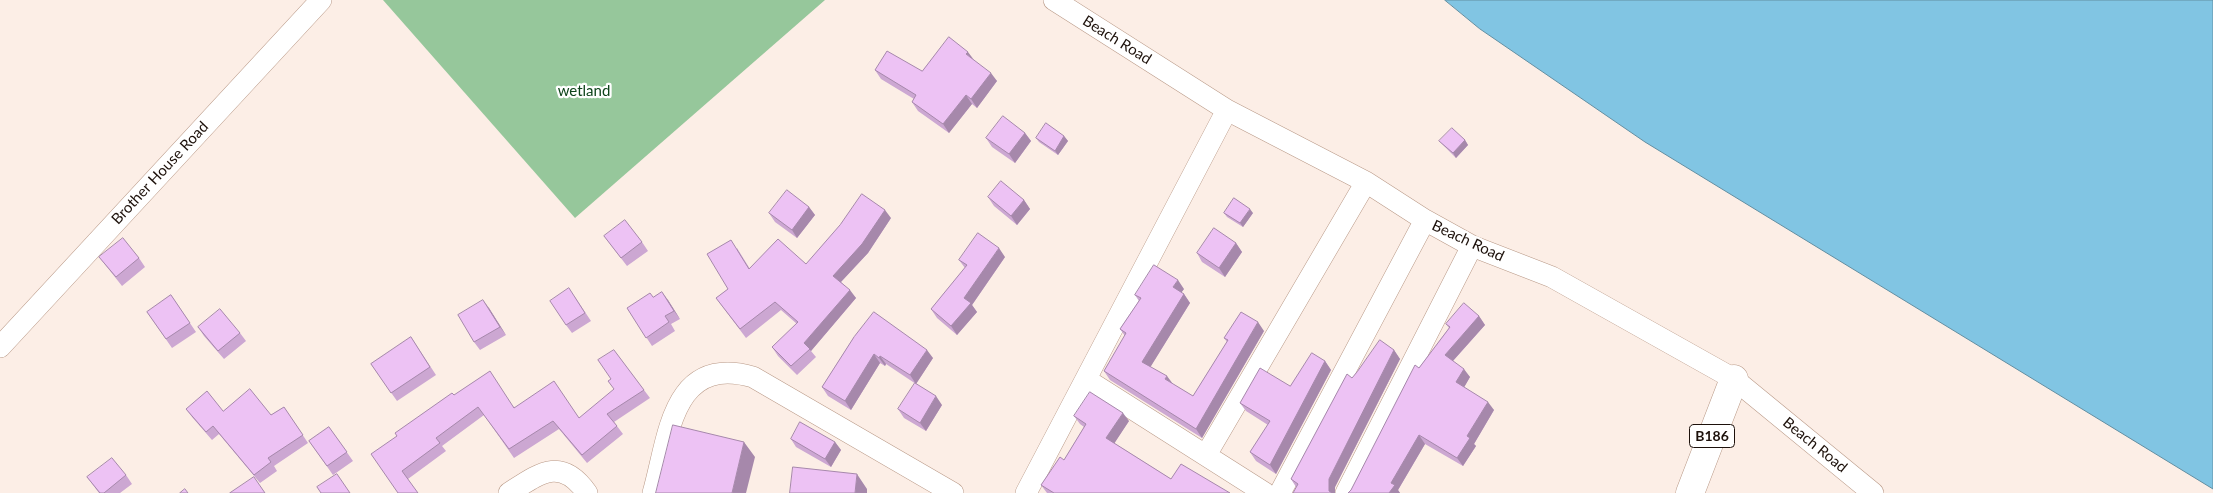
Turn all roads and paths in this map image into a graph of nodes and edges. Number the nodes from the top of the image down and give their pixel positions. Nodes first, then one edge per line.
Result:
1 (320, 0) edge
2 (1054, 0) edge
3 (1227, 110) junction
4 (1366, 182) junction
5 (1425, 220) junction
6 (1472, 246) junction
7 (0, 347) edge
8 (1734, 379) junction
9 (1087, 380) junction
10 (1206, 455) junction
11 (509, 493) edge
12 (587, 493) edge
13 (653, 493) edge
14 (953, 493) edge
15 (1026, 493) edge
16 (1265, 493) edge
17 (1280, 493) edge
18 (1346, 493) edge
19 (1690, 493) edge
20 (1873, 493) edge

1 - 7 street, Brother House Road
2 - 3 street, Beach Road
3 - 4 street, Beach Road
3 - 9 street
4 - 5 street, Beach Road
4 - 10 street
5 - 6 street, Beach Road
5 - 17 street
6 - 8 street, Beach Road
6 - 18 street
8 - 19 main road, B186
8 - 20 street, Beach Road
9 - 10 street
9 - 15 street
10 - 16 street
11 - 12 street
13 - 14 street

